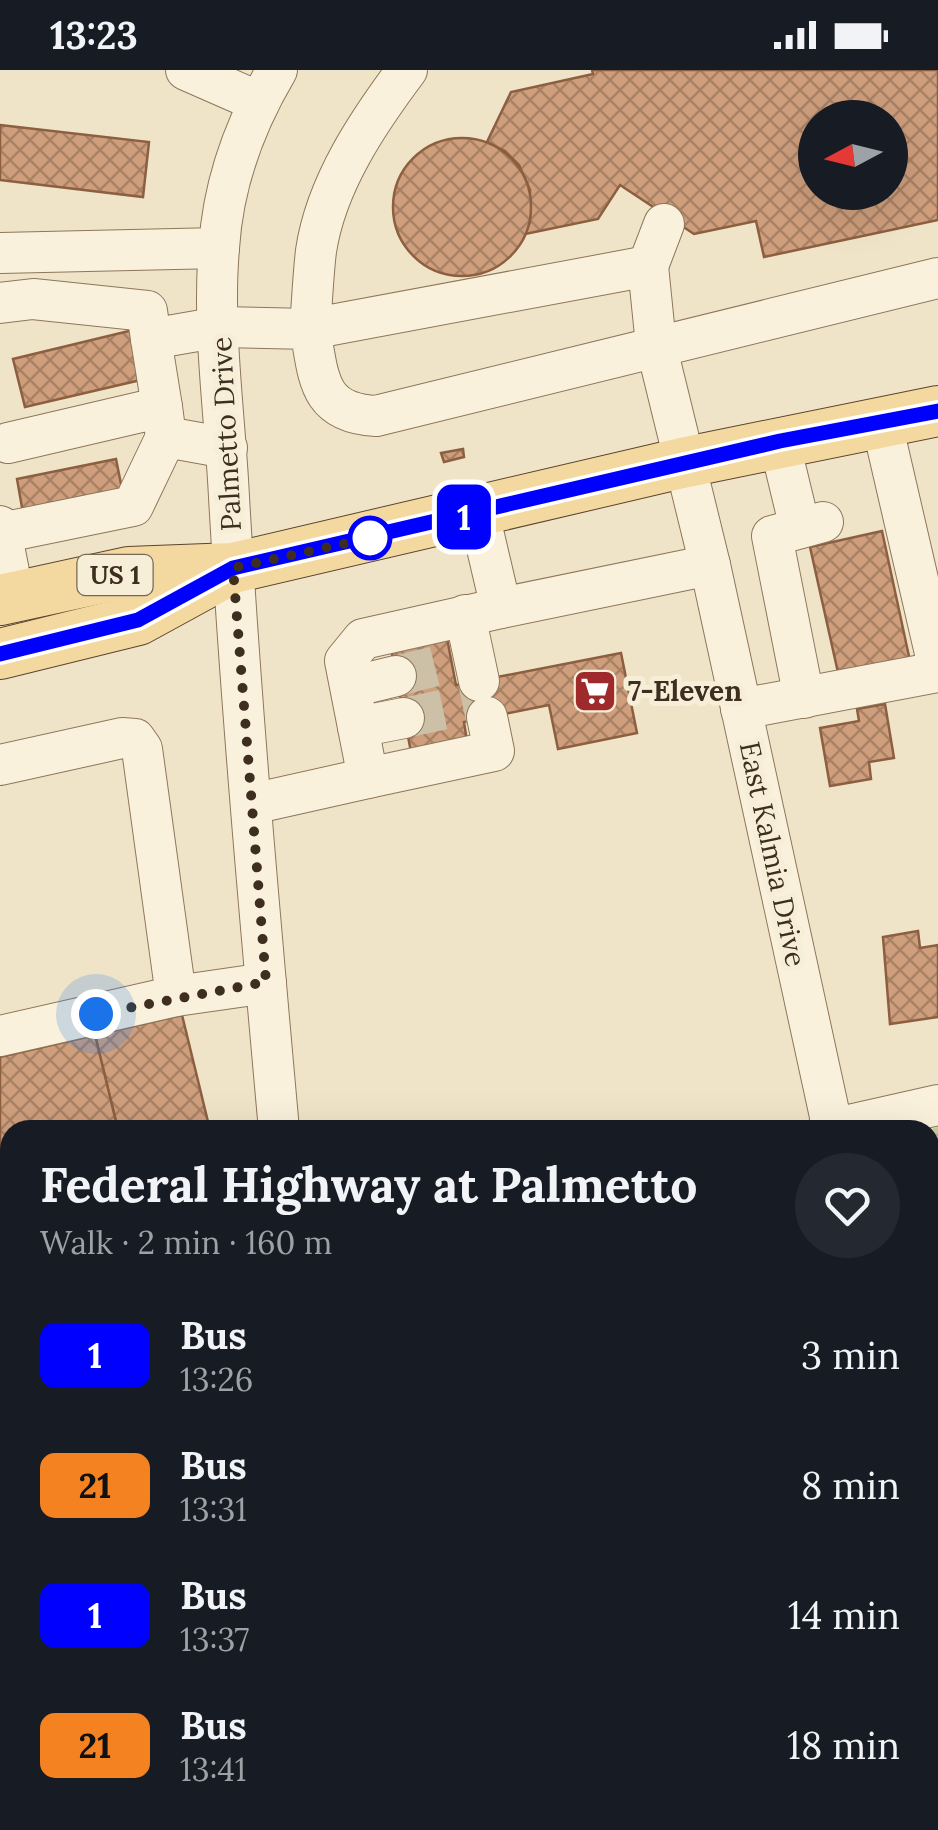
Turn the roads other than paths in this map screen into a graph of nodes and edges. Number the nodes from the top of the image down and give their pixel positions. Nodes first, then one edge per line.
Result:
1 (186, 70) edge
2 (398, 73) edge
3 (268, 86) edge
4 (664, 224) dead end
5 (218, 248) junction
6 (0, 252) edge
7 (648, 266) junction
8 (938, 278) edge
9 (0, 303) edge
10 (220, 327) junction
11 (310, 329) junction
12 (151, 339) junction
13 (656, 345) junction
14 (938, 411) edge
15 (164, 422) junction
16 (882, 424) junction
17 (3, 437) edge
18 (780, 441) junction
19 (227, 448) junction
20 (682, 463) junction
21 (132, 506) junction
22 (479, 514) junction
23 (1, 530) edge
24 (710, 565) junction
25 (233, 568) junction
26 (146, 572) junction
27 (7, 598) edge
28 (483, 611) junction
29 (0, 654) edge
30 (938, 669) edge
31 (396, 676) tunnel mouth
32 (350, 687) junction
33 (804, 698) junction
34 (741, 710) junction
35 (404, 718) tunnel mouth
36 (358, 728) junction
37 (0, 764) edge
38 (368, 778) junction
39 (252, 804) junction
40 (266, 982) junction
41 (176, 996) junction
42 (0, 1036) edge
43 (938, 1105) edge
44 (278, 1120) edge
45 (829, 1120) edge
46 (874, 1120) edge

1 - 3 street
2 - 11 street
3 - 5 street, Palmetto Drive
4 - 7 street
5 - 6 street
5 - 10 street, Palmetto Drive
7 - 11 street
7 - 13 street, East Kalmia Drive
8 - 13 street
9 - 12 street
10 - 11 street
10 - 12 street
10 - 19 street, Palmetto Drive
11 - 13 street
12 - 15 street
13 - 20 street, East Kalmia Drive
14 - 16 main road, US 1
15 - 17 street
15 - 19 street
15 - 21 street
16 - 18 main road, US 1
16 - 30 street
18 - 20 main road, US 1
18 - 33 street
19 - 25 street, Palmetto Drive
20 - 22 main road, US 1
20 - 24 street, East Kalmia Drive
21 - 23 street
21 - 26 street
22 - 25 main road, US 1
22 - 28 street
23 - 27 street
24 - 28 street
24 - 34 street, East Kalmia Drive
25 - 26 main road, US 1
25 - 29 main road, US 1
25 - 39 street, Palmetto Drive
26 - 27 main road, US 1
28 - 32 street
28 - 38 street
30 - 33 street
31 - 32 street
32 - 36 street
33 - 34 street
34 - 45 street, East Kalmia Drive
35 - 36 street
36 - 38 street
37 - 41 street
38 - 39 street
39 - 40 street, Palmetto Drive
40 - 41 street
40 - 44 street, Palmetto Drive
41 - 42 street
43 - 46 street

